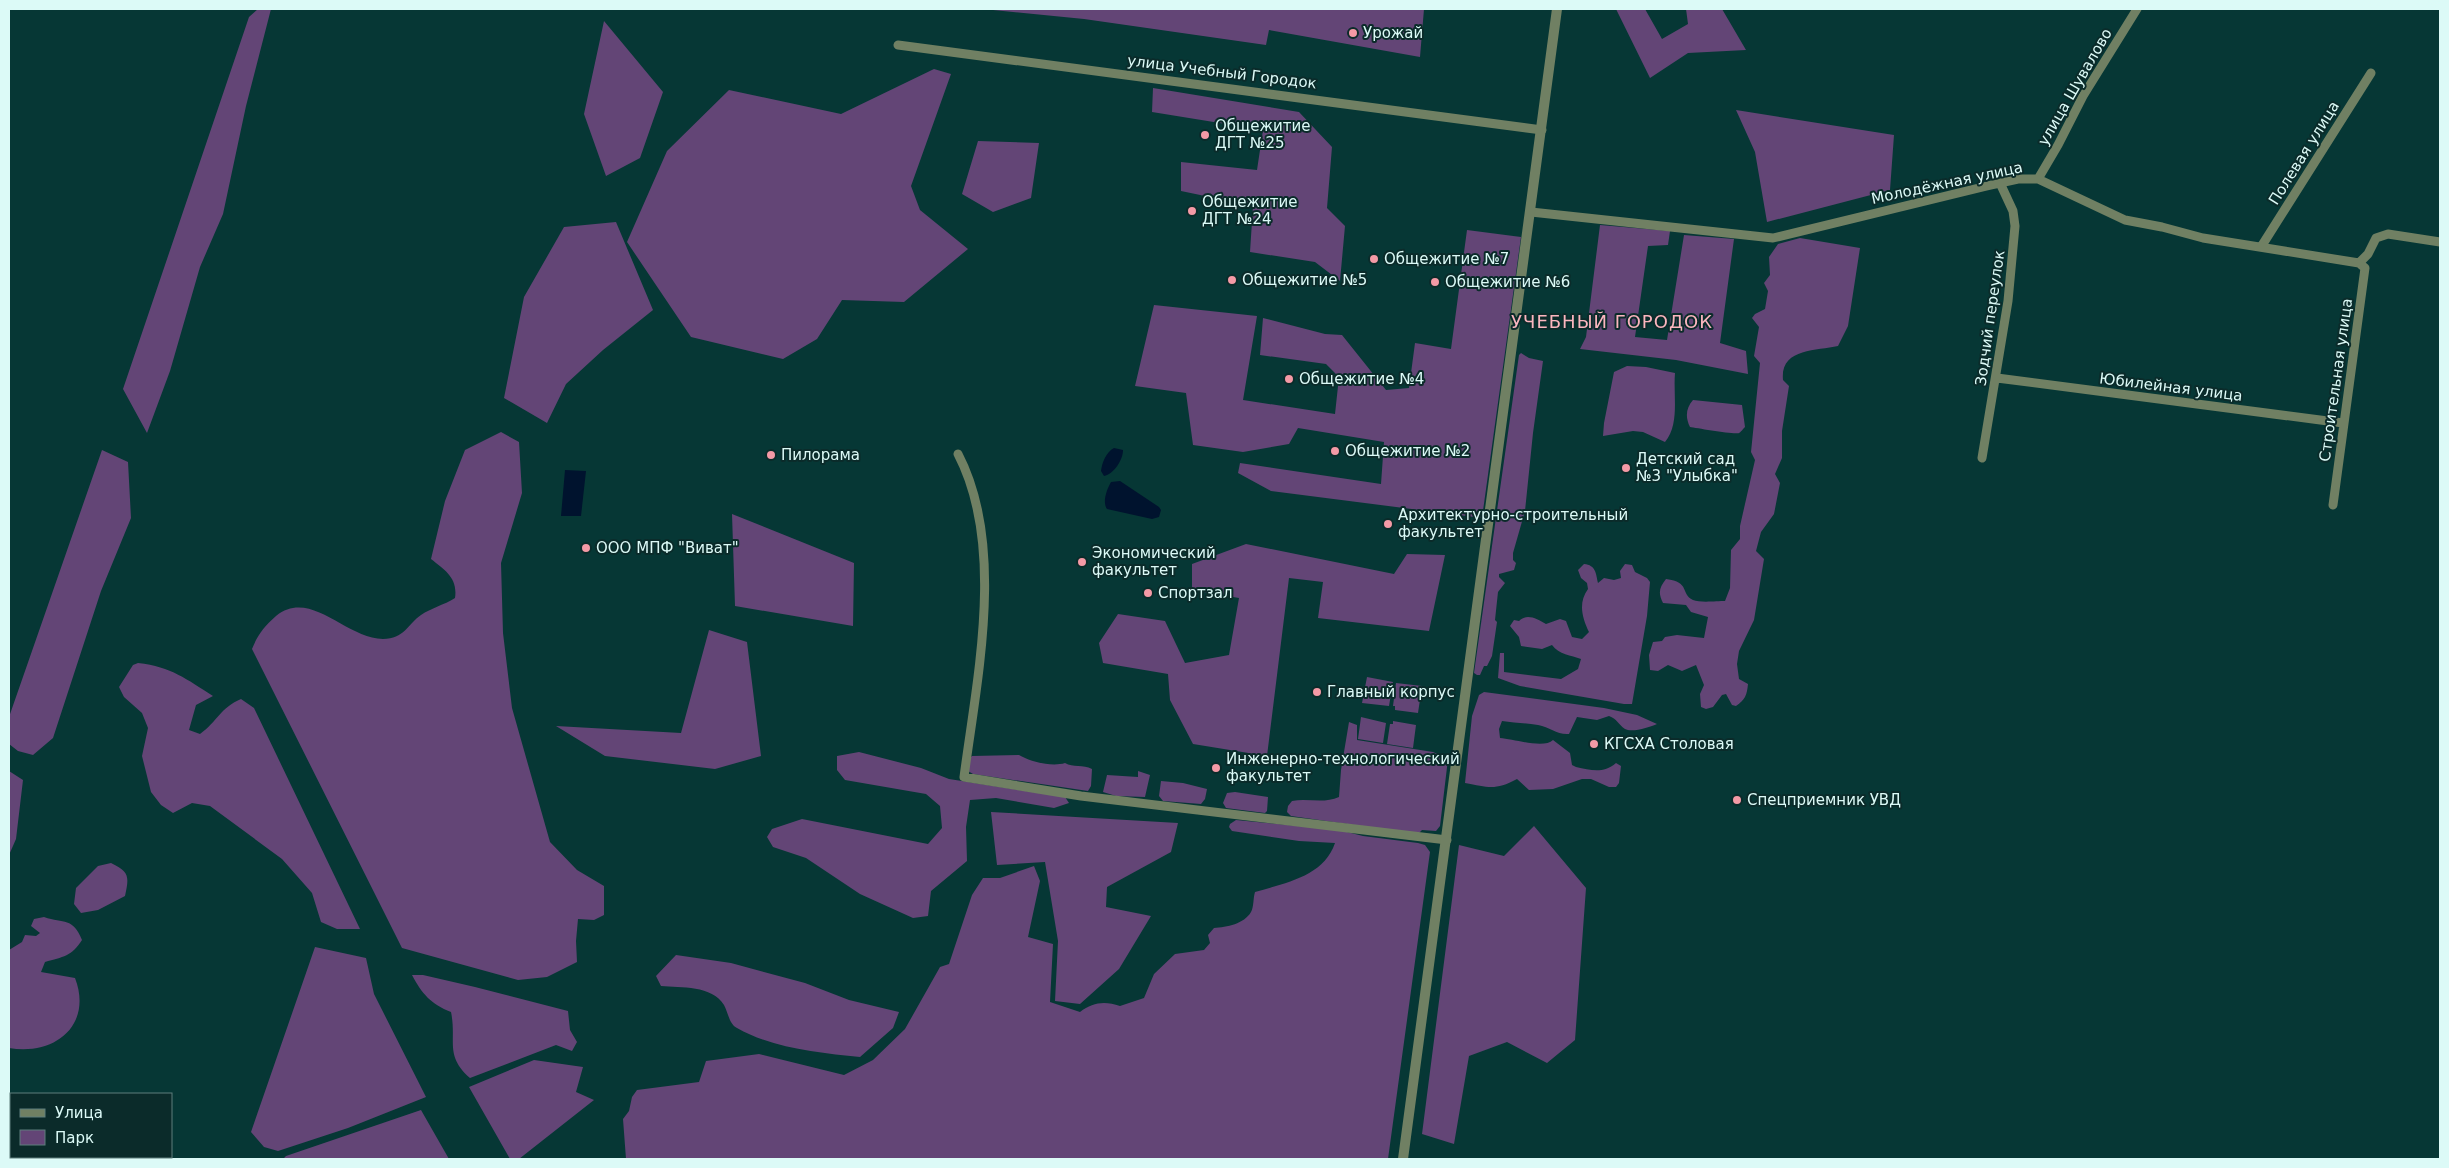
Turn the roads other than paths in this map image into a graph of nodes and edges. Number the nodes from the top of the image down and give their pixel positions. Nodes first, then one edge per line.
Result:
1 (1557, 9) edge
2 (2137, 9) edge
3 (898, 45) dead end
4 (2371, 73) dead end
5 (1542, 130) junction
6 (2038, 179) junction
7 (2000, 183) junction
8 (1531, 212) junction
9 (2440, 242) edge
10 (2261, 247) junction
11 (2359, 262) junction
12 (1997, 378) junction
13 (2343, 423) junction
14 (958, 454) dead end
15 (1982, 458) dead end
16 (2333, 505) dead end
17 (1447, 840) junction
18 (1403, 1159) edge

1 - 5 street
2 - 6 street, улица Шувалово
3 - 5 street, улица Учебный Городок
4 - 10 street, Полевая улица
5 - 8 street
6 - 7 street, Молодёжная улица
6 - 10 street, Молодёжная улица
7 - 8 street, Молодёжная улица
7 - 12 street, Зодчий переулок
8 - 17 street
9 - 11 street
10 - 11 street, Молодёжная улица
11 - 13 street, Строительная улица
12 - 13 street, Юбилейная улица
12 - 15 street, Зодчий переулок
13 - 16 street, Строительная улица
14 - 17 street
17 - 18 street

